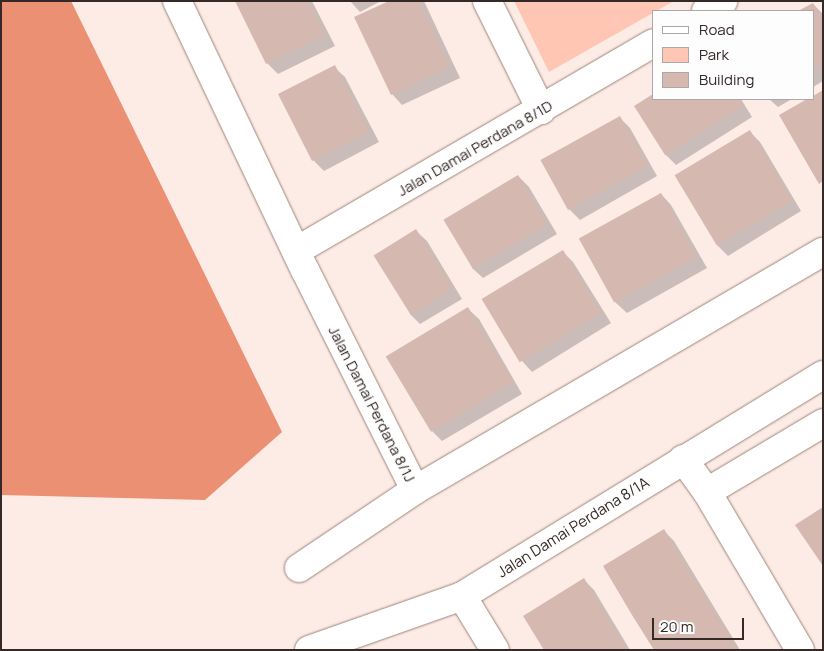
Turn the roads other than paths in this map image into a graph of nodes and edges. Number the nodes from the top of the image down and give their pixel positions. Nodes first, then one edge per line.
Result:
1 (177, 1) edge
2 (487, 1) edge
3 (723, 1) edge
4 (708, 10) edge
5 (652, 44) edge
6 (541, 110) junction
7 (296, 251) junction
8 (823, 252) edge
9 (823, 375) edge
10 (823, 423) edge
11 (683, 459) junction
12 (415, 490) junction
13 (706, 492) junction
14 (299, 568) dead end
15 (462, 596) junction
16 (309, 650) edge
17 (495, 650) edge
18 (800, 650) edge

1 - 7 street, Jalan Damai Perdana 8/1J
2 - 6 street
3 - 4 street
5 - 6 street, Jalan Damai Perdana 8/1D
6 - 7 street, Jalan Damai Perdana 8/1D
7 - 12 street, Jalan Damai Perdana 8/1J
8 - 12 street, Jalan Damai Perdana 8/1J
9 - 11 street, Jalan Damai Perdana 8/1A
10 - 13 street
11 - 13 street
11 - 15 street, Jalan Damai Perdana 8/1A
12 - 14 street
13 - 18 street
15 - 16 street, Jalan Damai Perdana 8/1A
15 - 17 street

